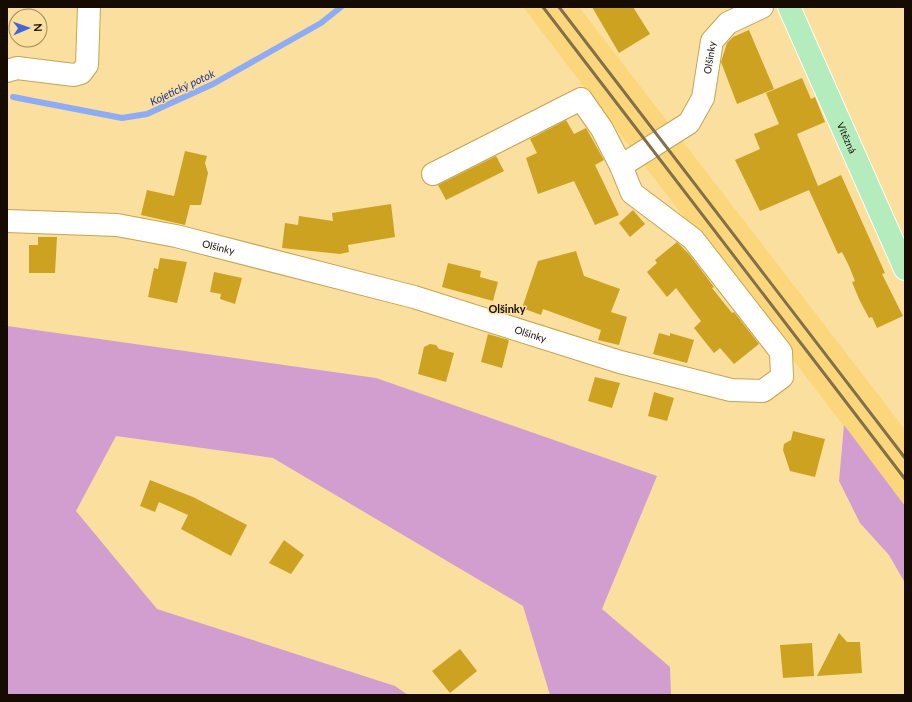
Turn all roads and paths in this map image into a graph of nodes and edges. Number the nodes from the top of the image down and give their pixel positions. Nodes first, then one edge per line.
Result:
1 (88, 7) edge
2 (762, 7) edge
3 (789, 7) edge
4 (7, 71) edge
5 (621, 166) junction
6 (433, 174) dead end
7 (7, 221) edge
8 (905, 270) edge

1 - 4 street
2 - 5 street, Olšinky
3 - 8 main road, Vítězná
5 - 6 street, Olšinky
5 - 7 street, Olšinky

